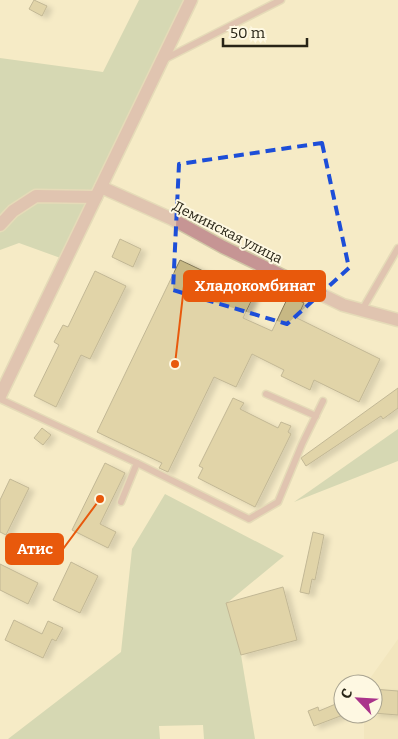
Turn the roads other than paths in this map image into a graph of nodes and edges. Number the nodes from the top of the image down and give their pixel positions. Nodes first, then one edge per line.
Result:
1 (191, 0) edge
2 (281, 0) edge
3 (162, 61) junction
4 (99, 192) junction
5 (0, 225) edge
6 (398, 248) edge
7 (362, 310) junction
8 (398, 320) edge
9 (266, 394) dead end
10 (0, 398) edge
11 (323, 401) dead end
12 (316, 416) junction
13 (137, 463) junction
14 (121, 502) dead end

1 - 3 street
2 - 3 lane
3 - 4 street
4 - 5 street
4 - 7 street, Деминская улица
4 - 10 street
6 - 7 lane
7 - 8 street, Деминская улица
9 - 12 lane
10 - 13 lane
11 - 12 lane
12 - 13 lane
13 - 14 lane

